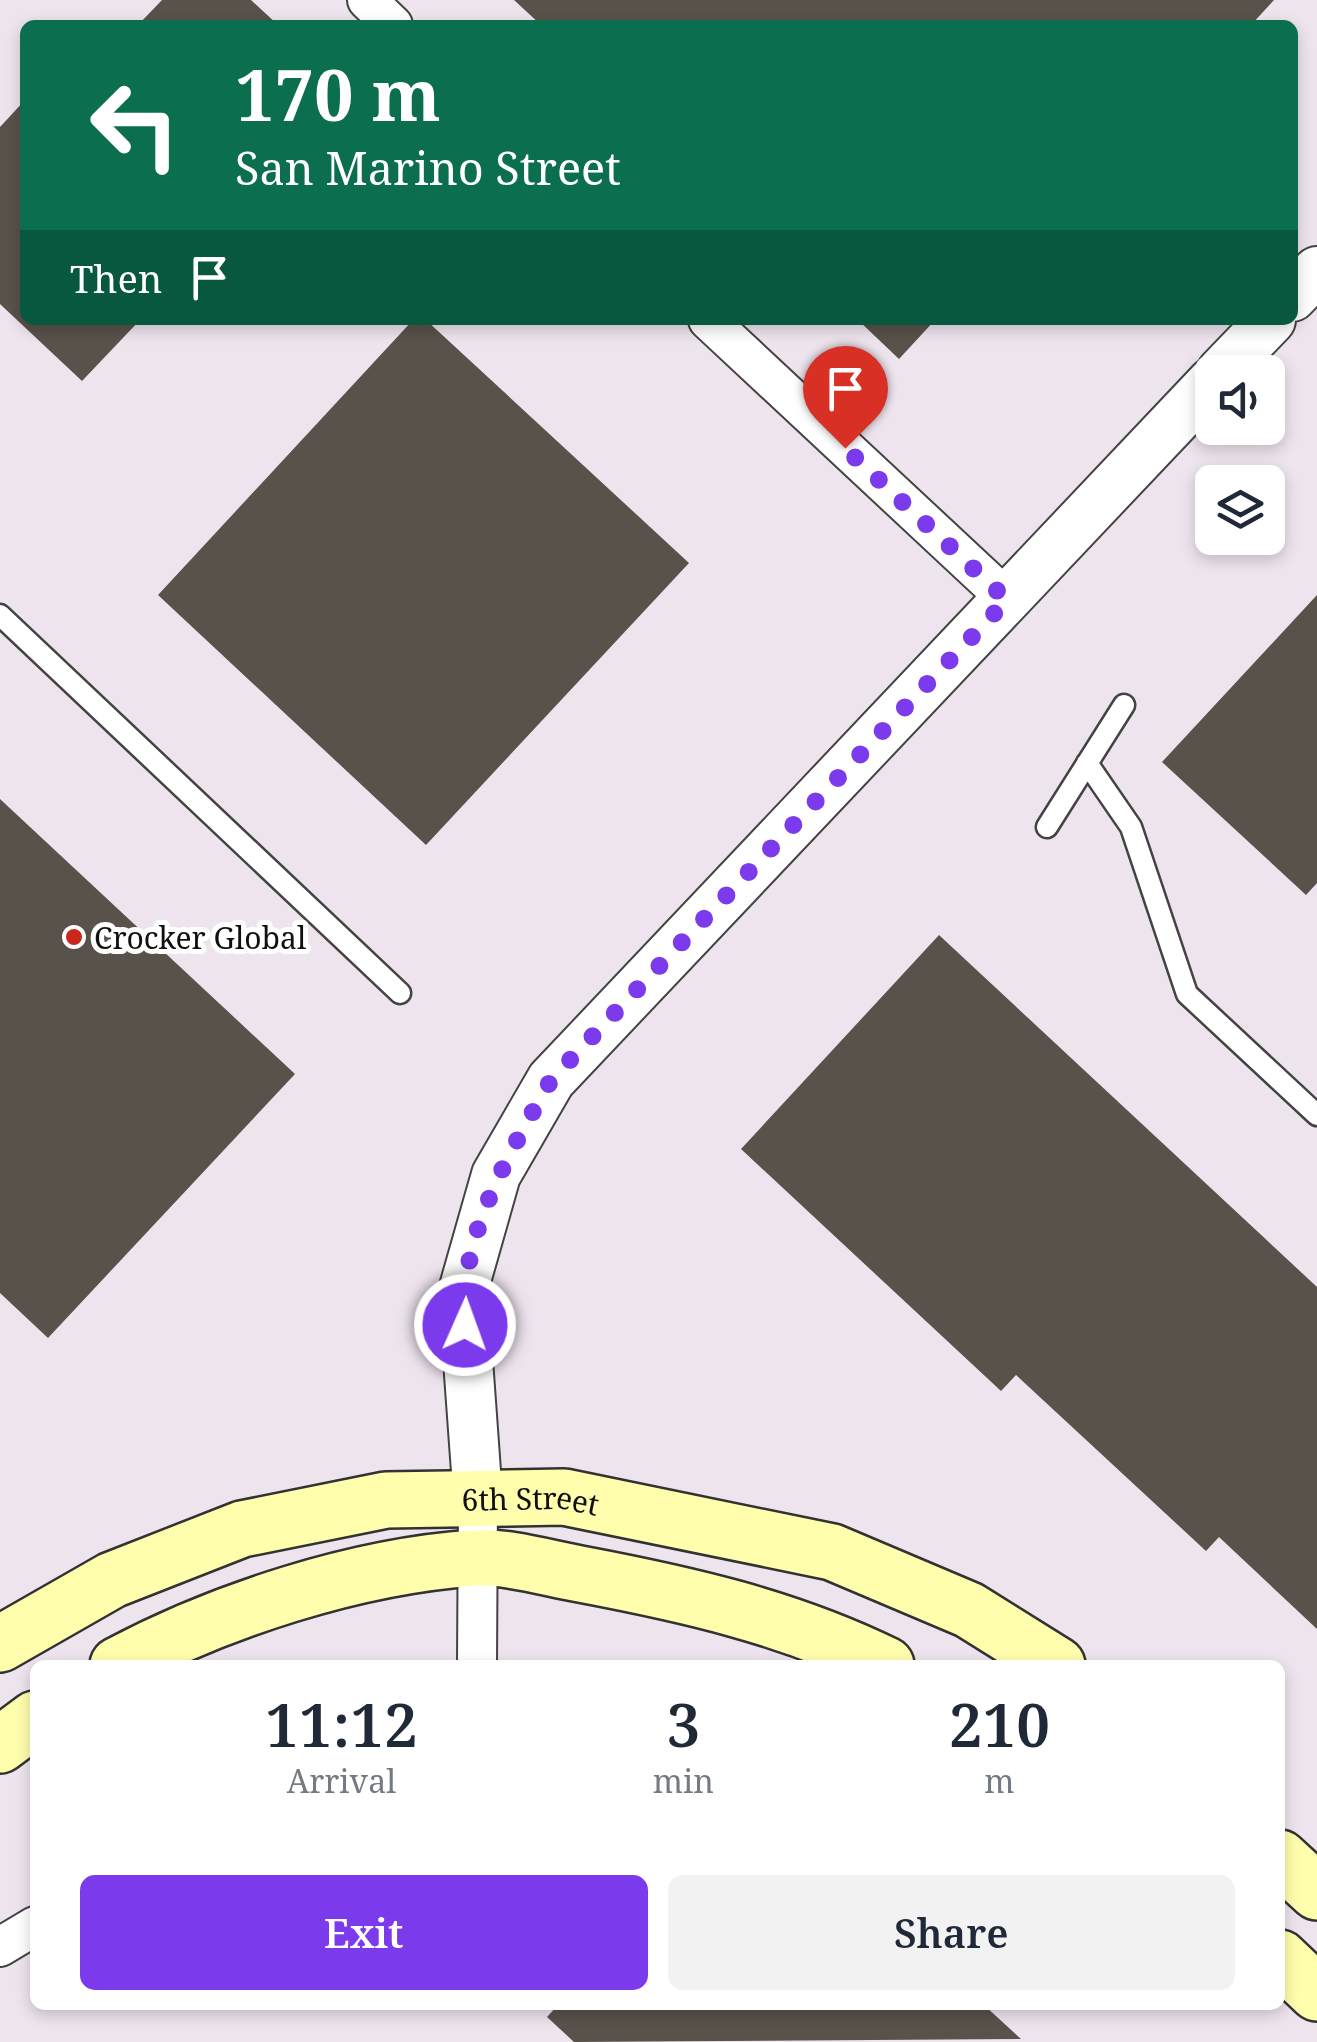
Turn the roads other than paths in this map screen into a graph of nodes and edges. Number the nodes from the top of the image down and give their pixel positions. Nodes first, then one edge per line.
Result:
1 (366, 0) edge
2 (388, 20) edge
3 (1317, 271) edge
4 (1298, 291) edge
5 (713, 325) edge
6 (1266, 325) edge
7 (1237, 355) edge
8 (1195, 400) edge
9 (1007, 600) junction
10 (0, 615) edge
11 (1124, 705) dead end
12 (1087, 763) junction
13 (1048, 827) dead end
14 (400, 993) dead end
15 (1313, 1102) edge
16 (478, 1499) junction
17 (478, 1558) junction
18 (0, 1644) edge
19 (128, 1660) edge
20 (477, 1660) edge
21 (874, 1660) edge
22 (1048, 1660) edge
23 (30, 1723) edge
24 (0, 1745) edge
25 (1285, 1863) edge
26 (1317, 1892) edge
27 (30, 1929) edge
28 (0, 1948) edge
29 (1285, 1963) edge
30 (1317, 1994) edge

1 - 2 street
3 - 4 street
5 - 9 street
6 - 7 street
8 - 9 street
9 - 16 street
10 - 14 lane
11 - 12 lane
12 - 13 lane
12 - 15 lane
16 - 17 street
16 - 18 main road, 6th Street
16 - 22 main road, 6th Street
17 - 19 main road, 6th Street
17 - 20 street
17 - 21 main road, 6th Street
23 - 24 main road
25 - 26 main road
27 - 28 street
29 - 30 main road

